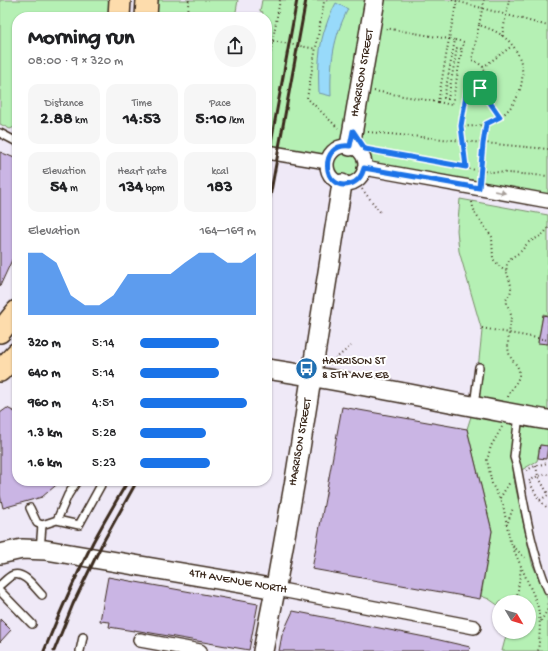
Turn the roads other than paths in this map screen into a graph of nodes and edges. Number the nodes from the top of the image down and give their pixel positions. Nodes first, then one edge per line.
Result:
1 (120, 0) edge
2 (147, 0) edge
3 (375, 0) edge
4 (119, 12) edge
5 (146, 12) edge
6 (0, 133) edge
7 (352, 135) junction
8 (12, 139) edge
9 (272, 153) edge
10 (327, 162) junction
11 (364, 168) junction
12 (342, 184) junction
13 (548, 201) edge
14 (12, 358) edge
15 (479, 367) dead end
16 (272, 370) edge
17 (0, 371) edge
18 (312, 376) junction
19 (474, 407) junction
20 (520, 415) junction
21 (548, 420) edge
22 (74, 486) edge
23 (100, 486) edge
24 (30, 508) dead end
25 (57, 520) junction
26 (42, 525) junction
27 (40, 550) junction
28 (0, 554) edge
29 (0, 585) edge
30 (276, 588) junction
31 (548, 590) edge
32 (0, 591) edge
33 (42, 595) dead end
34 (32, 624) dead end
35 (474, 627) dead end
36 (83, 637) dead end
37 (140, 640) dead end
38 (177, 649) edge
39 (80, 651) edge
40 (200, 651) edge
41 (263, 651) edge

1 - 4 main road
2 - 5 main road
3 - 7 street, HARRISON STREET
6 - 8 lane
7 - 10 street
7 - 11 street
9 - 10 street
10 - 12 street
11 - 12 street
11 -> 13 street
12 - 18 street, HARRISON STREET
14 - 17 main road
15 - 19 lane
16 - 18 street
18 - 19 street
18 - 30 street, HARRISON STREET
19 - 20 street
20 - 21 street
20 - 31 lane
22 - 25 lane
23 - 25 lane
24 - 26 lane
25 - 26 lane
26 - 27 lane
27 - 28 street, 4TH AVENUE NORTH
27 - 30 street, 4TH AVENUE NORTH
29 - 33 lane
30 - 35 street, 4TH AVENUE NORTH
30 - 41 street, HARRISON STREET
32 - 34 lane
36 - 39 lane
37 - 38 street
38 - 40 street

